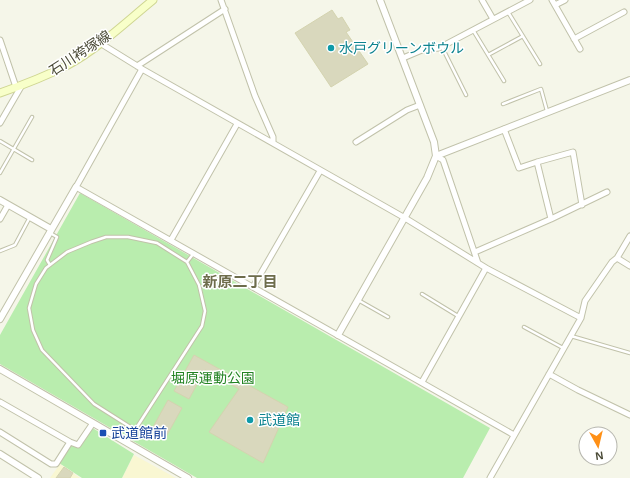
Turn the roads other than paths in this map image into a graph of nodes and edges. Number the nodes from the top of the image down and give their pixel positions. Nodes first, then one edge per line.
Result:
1 (153, 0) edge
2 (221, 0) edge
3 (380, 0) edge
4 (482, 0) edge
5 (530, 0) edge
6 (565, 0) edge
7 (554, 3) edge
8 (225, 9) junction
9 (508, 11) junction
10 (624, 12) dead end
11 (493, 19) junction
12 (472, 30) junction
13 (523, 36) junction
14 (574, 39) junction
15 (0, 40) edge
16 (100, 43) junction
17 (442, 46) junction
18 (580, 49) dead end
19 (488, 55) junction
20 (403, 58) junction
21 (540, 64) dead end
22 (139, 68) junction
23 (630, 80) edge
24 (504, 81) dead end
25 (19, 86) junction
26 (0, 93) edge
27 (466, 95) dead end
28 (503, 104) dead end
29 (420, 105) junction
30 (548, 112) junction
31 (32, 117) dead end
32 (0, 123) edge
33 (237, 124) junction
34 (504, 129) junction
35 (0, 141) edge
36 (356, 142) dead end
37 (273, 143) junction
38 (14, 149) junction
39 (436, 156) junction
40 (32, 160) dead end
41 (537, 162) junction
42 (320, 171) junction
43 (0, 173) edge
44 (76, 187) junction
45 (607, 192) dead end
46 (0, 200) edge
47 (8, 205) junction
48 (582, 205) junction
49 (30, 217) junction
50 (0, 218) edge
51 (405, 218) junction
52 (551, 219) junction
53 (50, 231) junction
54 (630, 236) edge
55 (171, 240) junction
56 (0, 251) edge
57 (475, 252) junction
58 (194, 253) junction
59 (617, 258) junction
60 (187, 262) junction
61 (478, 263) junction
62 (50, 265) junction
63 (630, 266) edge
64 (486, 268) junction
65 (253, 287) junction
66 (422, 294) dead end
67 (358, 300) junction
68 (459, 316) junction
69 (388, 317) dead end
70 (581, 318) junction
71 (0, 319) edge
72 (524, 327) dead end
73 (338, 335) junction
74 (570, 336) junction
75 (563, 349) junction
76 (630, 352) edge
77 (0, 369) edge
78 (549, 374) junction
79 (422, 382) junction
80 (0, 402) edge
81 (630, 415) edge
82 (93, 422) junction
83 (135, 430) junction
84 (0, 432) edge
85 (514, 435) junction
86 (70, 442) junction
87 (127, 443) junction
88 (0, 454) edge
89 (38, 478) edge
90 (188, 478) edge
91 (490, 478) edge

1 - 16 main road, 石川袴塚線
2 - 8 street
3 - 20 street
4 - 11 street
5 - 9 street
6 - 7 street
7 - 14 street
8 - 22 street
8 - 37 street
9 - 11 street
9 - 13 lane
10 - 14 street
11 - 12 street
12 - 17 street
12 - 19 lane
13 - 19 lane
13 - 21 lane
14 - 18 street
15 - 25 street
16 - 22 street
16 - 25 main road, 石川袴塚線
17 - 20 street
17 - 27 lane
19 - 24 lane
20 - 29 street
22 - 33 street
22 - 44 street
23 - 30 street
25 - 26 main road, 石川袴塚線
25 - 32 street
28 - 30 lane
29 - 36 street
29 - 39 street
30 - 34 street
31 - 38 lane
33 - 37 street
33 - 55 street
34 - 39 street
34 - 41 street
35 - 38 lane
37 - 42 street
38 - 40 lane
38 - 43 lane
39 - 51 street
39 - 57 street
41 - 48 street
41 - 52 street
42 - 51 street
42 - 65 street
44 - 53 street
44 - 55 street
45 - 48 street
46 - 47 street
47 - 49 street
47 - 50 street
48 - 52 street
49 - 53 street
49 - 56 lane
51 - 61 street
51 - 67 street
52 - 57 street
53 - 62 lane
53 - 71 street
54 - 59 street
55 - 58 street
57 - 61 street
58 - 60 lane
58 - 65 street
59 - 63 street
59 - 70 street
60 - 62 lane
60 - 83 lane
61 - 64 street
62 - 83 lane
64 - 68 street
64 - 70 street
65 - 73 street
66 - 68 lane
67 - 69 lane
67 - 73 street
68 - 79 street
70 - 74 street
72 - 75 lane
73 - 79 street
74 - 75 street
74 - 76 lane
75 - 78 street
77 - 82 street
78 - 81 street
78 - 85 street
79 - 85 street
80 - 86 street
82 - 86 street
82 - 87 street
83 - 87 lane
84 - 86 street
85 - 91 street
87 - 90 street
88 - 89 street

